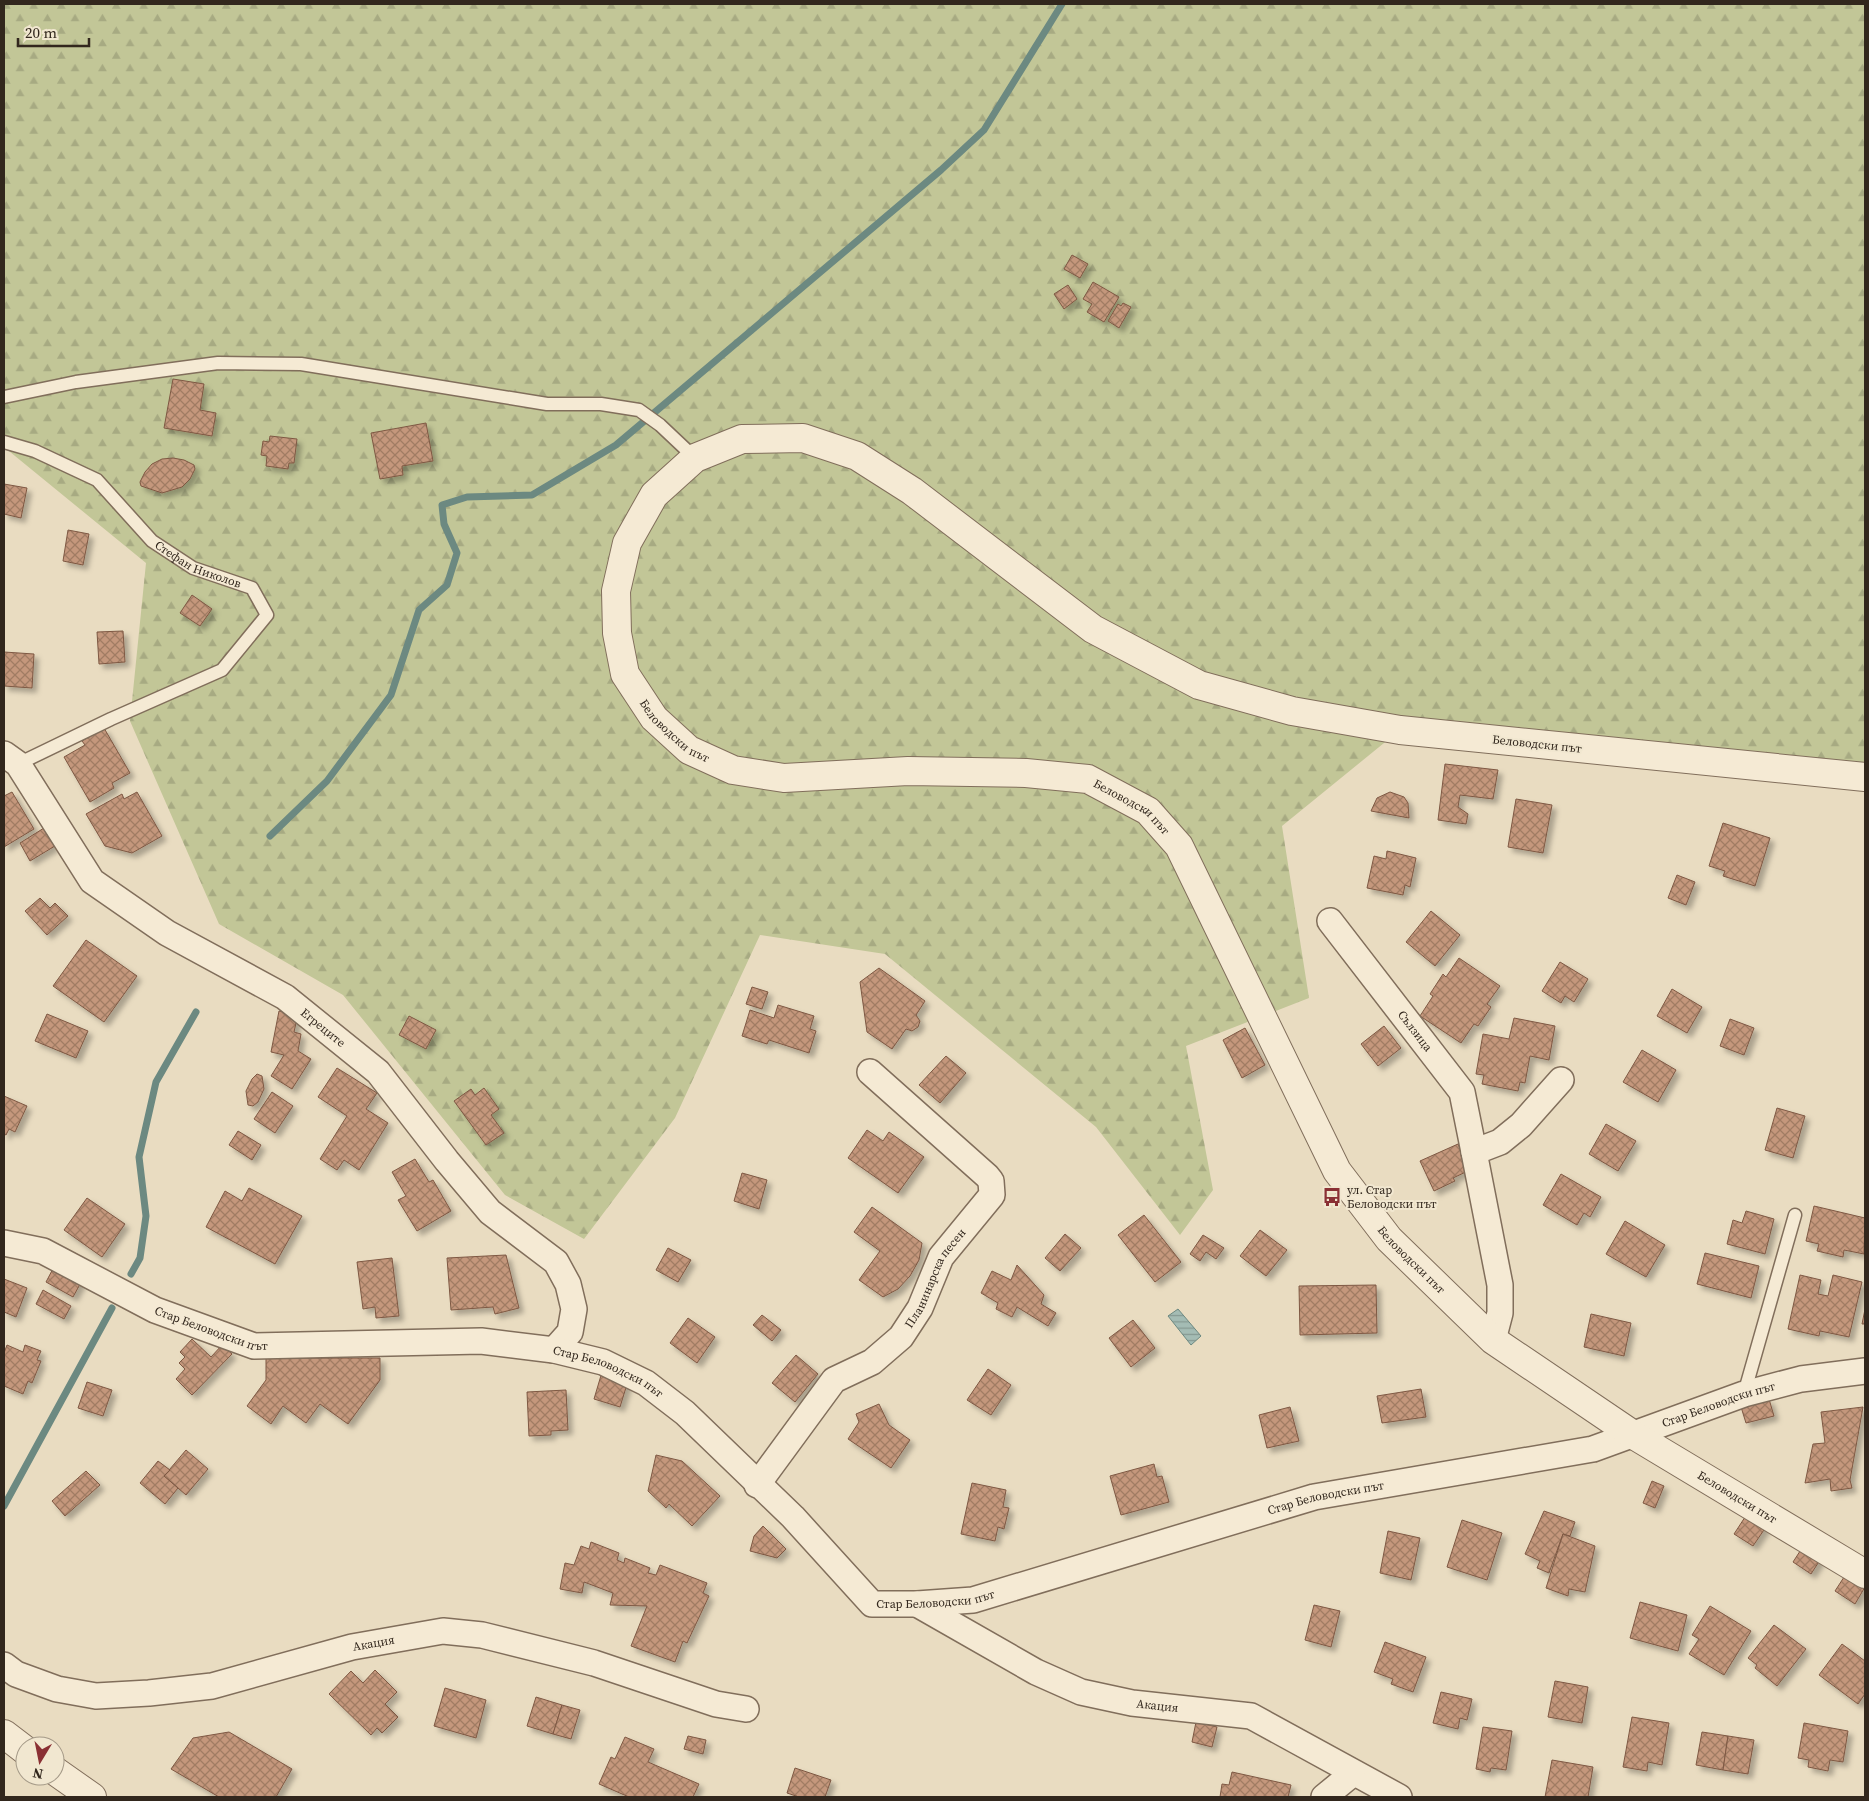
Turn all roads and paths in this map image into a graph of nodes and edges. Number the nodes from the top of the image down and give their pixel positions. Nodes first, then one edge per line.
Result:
1 (4, 397) edge
2 (4, 442) edge
3 (695, 458) junction
4 (11, 759) edge
5 (1865, 777) edge
6 (1330, 921) dead end
7 (870, 1072) dead end
8 (1561, 1080) dead end
9 (1474, 1152) junction
10 (1795, 1215) dead end
11 (4, 1242) edge
12 (1493, 1340) junction
13 (554, 1350) junction
14 (1865, 1371) edge
15 (1744, 1394) junction
16 (1632, 1434) junction
17 (757, 1485) junction
18 (1865, 1574) edge
19 (917, 1604) junction
20 (4, 1665) edge
21 (746, 1709) dead end
22 (4, 1734) edge
23 (15, 1742) edge
24 (1352, 1774) junction
25 (65, 1778) edge
26 (92, 1797) edge
27 (1324, 1797) edge
28 (1399, 1797) edge

1 - 3 lane
2 - 4 lane, Стефан Николов
3 - 5 street, Беловодски път
3 - 12 street, Беловодски път
4 - 13 street, Егреците
6 - 9 street, Сълзица
7 - 17 street, Планинарска песен
8 - 9 street
9 - 12 street, Сълзица
10 - 15 lane
11 - 13 street, Стар Беловодски път
12 - 16 street, Беловодски път
13 - 17 street, Стар Беловодски път
14 - 15 street, Стар Беловодски път
15 - 16 street, Стар Беловодски път
16 - 18 street, Беловодски път
16 - 19 street, Стар Беловодски път
17 - 19 street, Стар Беловодски път
19 - 24 street, Акация
20 - 21 street, Акация
22 - 23 street
24 - 27 street
24 - 28 street, Акация
25 - 26 street

